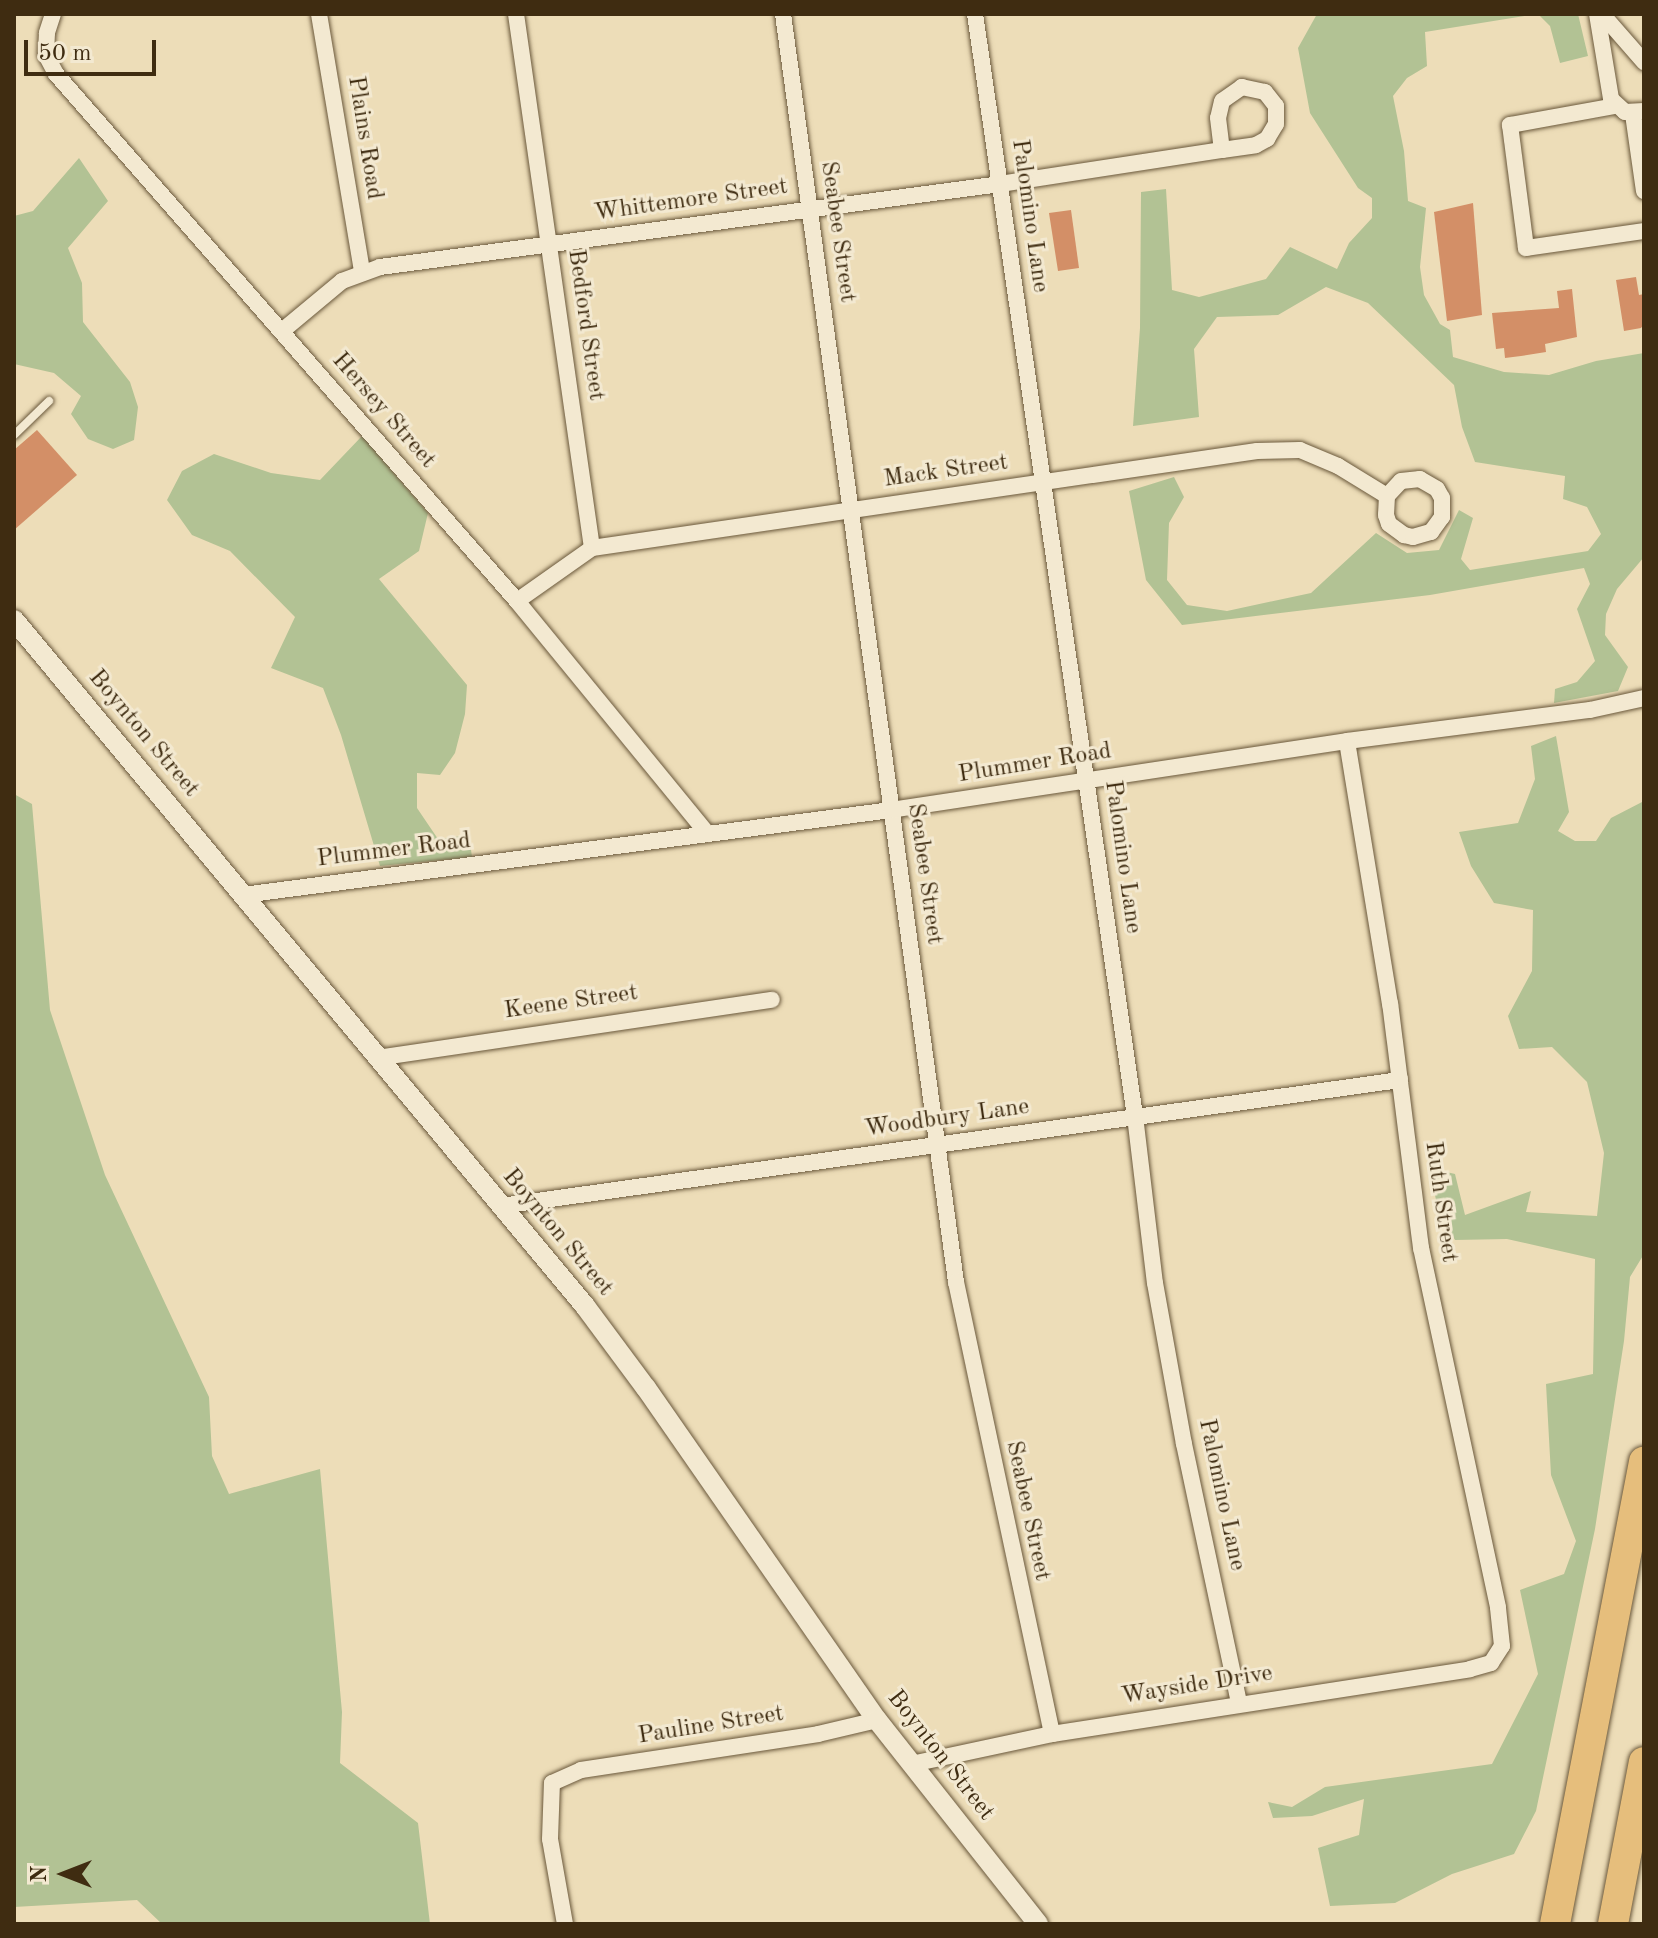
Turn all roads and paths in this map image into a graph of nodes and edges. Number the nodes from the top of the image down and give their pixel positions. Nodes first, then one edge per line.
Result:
1 (53, 14) edge
2 (319, 14) edge
3 (516, 14) edge
4 (783, 14) edge
5 (975, 14) edge
6 (1599, 14) edge
7 (1644, 62) edge
8 (1615, 106) junction
9 (1639, 113) edge
10 (1222, 150) dead end
11 (1000, 184) junction
12 (1644, 191) edge
13 (810, 209) junction
14 (1644, 231) edge
15 (550, 244) junction
16 (362, 271) junction
17 (282, 331) junction
18 (49, 401) dead end
19 (14, 435) edge
20 (1043, 482) junction
21 (1387, 496) dead end
22 (850, 510) junction
23 (592, 548) junction
24 (517, 601) junction
25 (14, 620) edge
26 (1644, 698) edge
27 (1347, 741) junction
28 (1086, 780) junction
29 (891, 810) junction
30 (708, 834) junction
31 (243, 895) junction
32 (772, 1000) dead end
33 (377, 1058) junction
34 (1400, 1080) junction
35 (1135, 1116) junction
36 (936, 1145) junction
37 (501, 1206) junction
38 (1644, 1461) edge
39 (1491, 1663) joint
40 (1239, 1703) junction
41 (877, 1720) junction
42 (1052, 1734) junction
43 (1644, 1762) edge
44 (912, 1764) junction
45 (1025, 1906) junction
46 (565, 1924) edge
47 (1038, 1924) edge
48 (1044, 1924) edge
49 (1555, 1924) edge
50 (1613, 1924) edge

1 - 17 street, Hersey Street
2 - 16 street, Plains Road
3 - 15 street, Bedford Street
4 - 13 street, Seabee Street
5 - 11 street, Palomino Lane
6 - 7 street
6 - 8 street
8 - 9 street
8 - 14 street
9 - 12 street
10 - 11 street, Whittemore Street
11 - 13 street, Whittemore Street
11 - 20 street, Palomino Lane
13 - 15 street, Whittemore Street
13 - 22 street, Seabee Street
15 - 16 street, Whittemore Street
15 - 23 street, Bedford Street
16 - 17 street, Whittemore Street
17 - 24 street, Hersey Street
18 - 19 lane
20 - 21 street, Mack Street
20 - 22 street, Mack Street
20 - 28 street, Palomino Lane
22 - 23 street, Mack Street
22 - 29 street, Seabee Street
23 - 24 street, Mack Street
24 - 30 street, Hersey Street
25 - 31 street, Boynton Street
26 - 27 street, Plummer Road
27 - 28 street, Plummer Road
27 - 34 street, Ruth Street
28 - 29 street, Plummer Road
28 - 35 street, Palomino Lane
29 - 30 street, Plummer Road
29 - 36 street, Seabee Street
30 - 31 street, Plummer Road
31 - 33 street, Boynton Street
32 - 33 street, Keene Street
33 - 37 street, Boynton Street
34 - 35 street, Woodbury Lane
34 - 39 street, Ruth Street
35 - 36 street, Woodbury Lane
35 - 40 street, Palomino Lane
36 - 37 street, Woodbury Lane
36 - 42 street, Seabee Street
37 - 41 street, Boynton Street
38 - 49 highway
39 - 40 street, Wayside Drive
40 - 42 street, Wayside Drive
41 - 44 street, Boynton Street
41 - 46 street, Pauline Street
42 - 44 street, Wayside Drive
43 - 50 highway
44 - 45 street, Boynton Street
45 - 47 street, Boynton Street
45 - 48 street, Boynton Street

